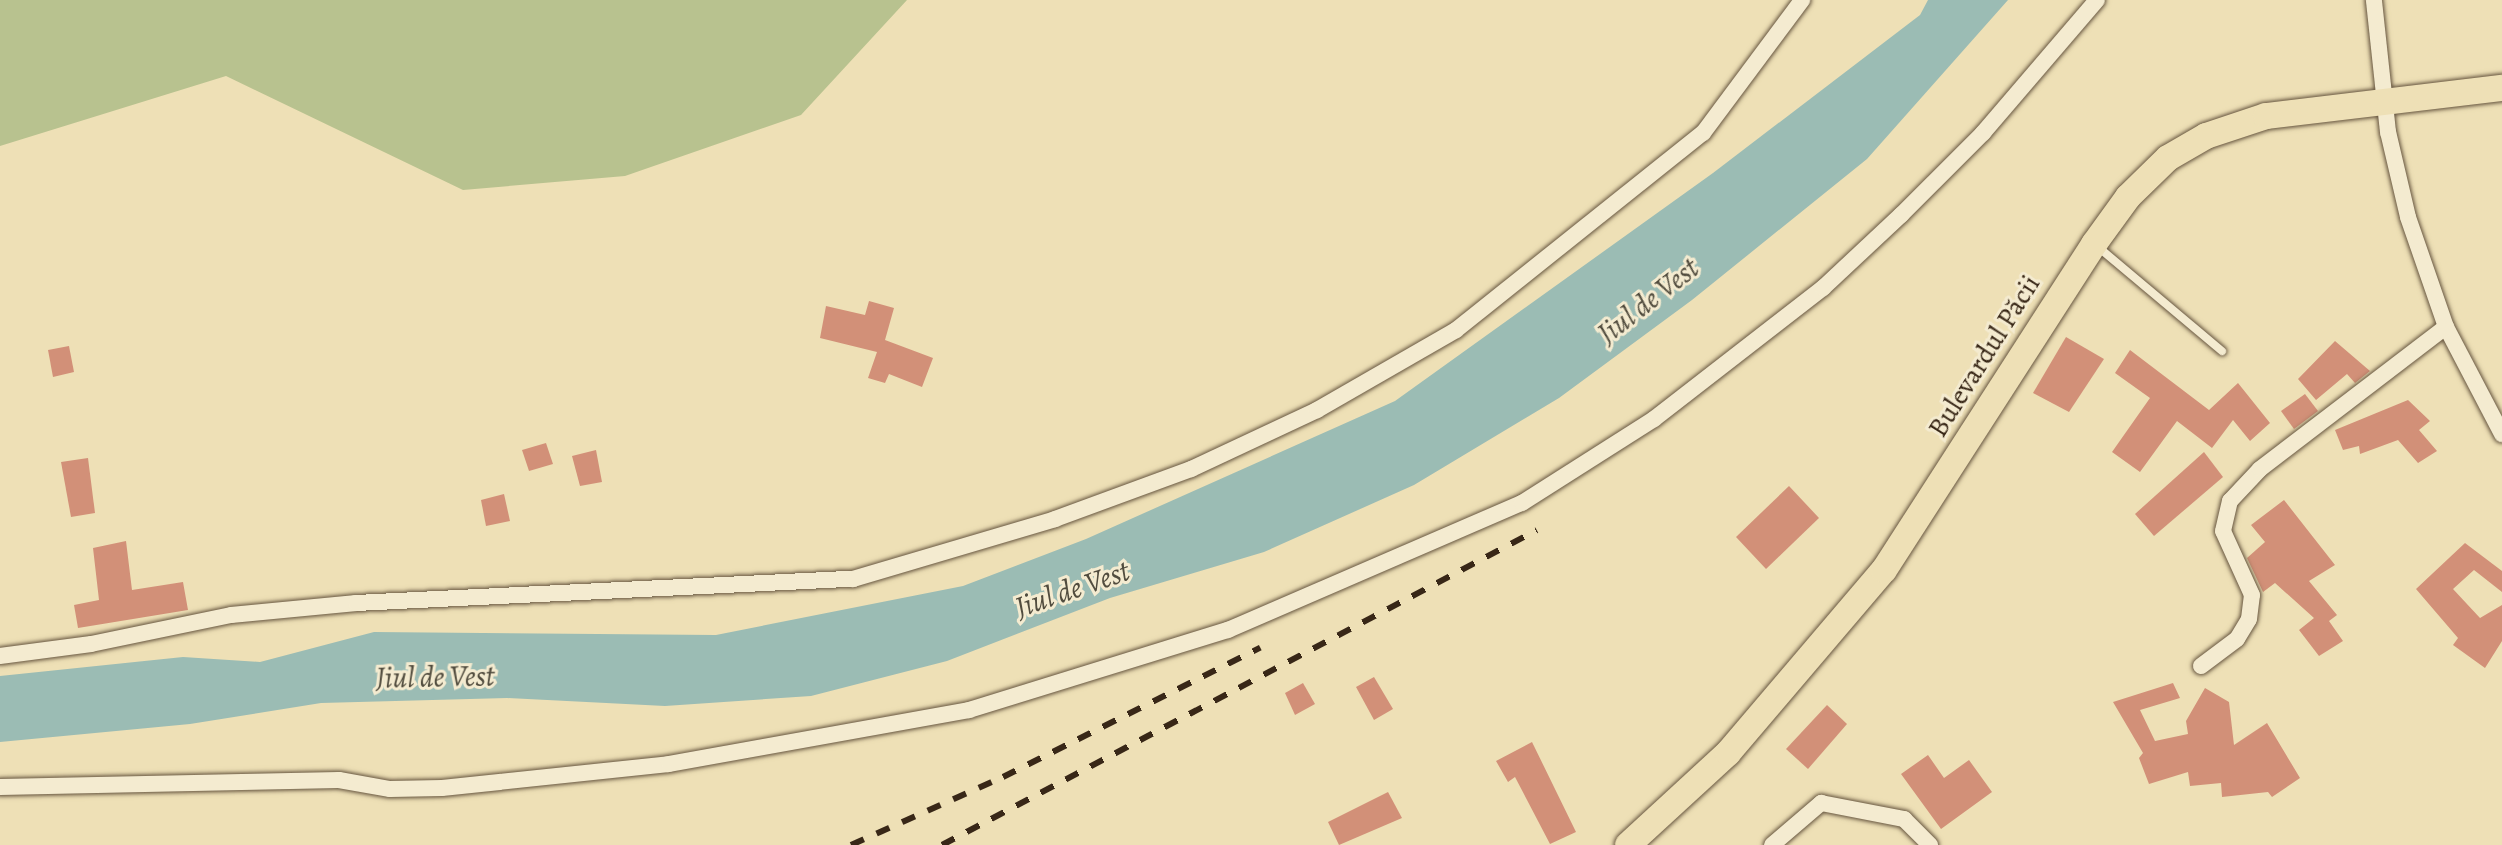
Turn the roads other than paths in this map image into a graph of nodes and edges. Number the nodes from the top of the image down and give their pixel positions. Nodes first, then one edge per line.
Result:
1 (1802, 0) edge
2 (2097, 0) edge
3 (2374, 0) edge
4 (2502, 88) edge
5 (2384, 100) junction
6 (2094, 244) junction
7 (2446, 327) junction
8 (2222, 351) dead end
9 (2502, 434) edge
10 (0, 656) edge
11 (2201, 666) dead end
12 (0, 787) edge
13 (1628, 845) edge
14 (1772, 845) edge
15 (1930, 845) edge

1 - 10 street
2 - 12 street
3 - 5 street
4 - 5 main road, Bulevardul Păcii
5 - 6 main road, Bulevardul Păcii
5 - 7 street
6 - 8 lane
6 - 13 main road, Bulevardul Păcii
7 - 9 street
7 - 11 street
14 - 15 street

